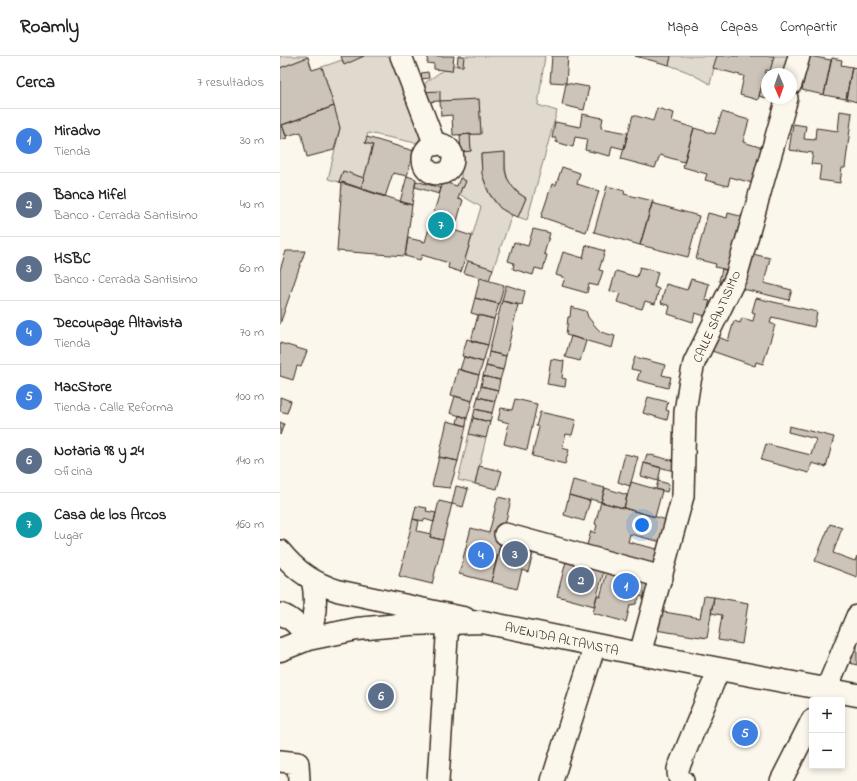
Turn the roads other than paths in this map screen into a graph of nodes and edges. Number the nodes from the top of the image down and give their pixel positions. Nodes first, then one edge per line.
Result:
1 (401, 56) edge
2 (799, 56) edge
3 (796, 68) edge
4 (785, 104) edge
5 (432, 138) dead end
6 (505, 534) dead end
7 (280, 551) edge
8 (662, 577) junction
9 (313, 581) junction
10 (280, 614) edge
11 (857, 616) edge
12 (448, 622) junction
13 (483, 622) junction
14 (308, 639) junction
15 (595, 645) junction
16 (280, 650) edge
17 (640, 654) junction
18 (719, 669) junction
19 (825, 695) edge
20 (857, 695) edge
21 (809, 726) edge
22 (280, 761) edge
23 (300, 781) edge
24 (438, 781) edge
25 (552, 781) edge
26 (683, 781) edge
27 (781, 781) edge

1 - 5 street
2 - 3 street
4 - 8 street, CALLE SANTISIMO
6 - 8 street
7 - 9 street, AVENIDA ALTAVISTA
8 - 17 street, CALLE SANTISIMO
9 - 13 street, AVENIDA ALTAVISTA
9 - 14 main road
10 - 14 street
11 - 19 street
12 - 13 main road
12 - 14 main road
12 - 24 street
13 - 15 main road, AVENIDA ALTAVISTA
14 - 16 main road
15 - 17 main road, AVENIDA ALTAVISTA
15 - 25 street
17 - 18 main road, AVENIDA ALTAVISTA
18 - 19 main road, AVENIDA ALTAVISTA
18 - 26 street
19 - 20 main road, AVENIDA ALTAVISTA
21 - 27 street
22 - 23 street

